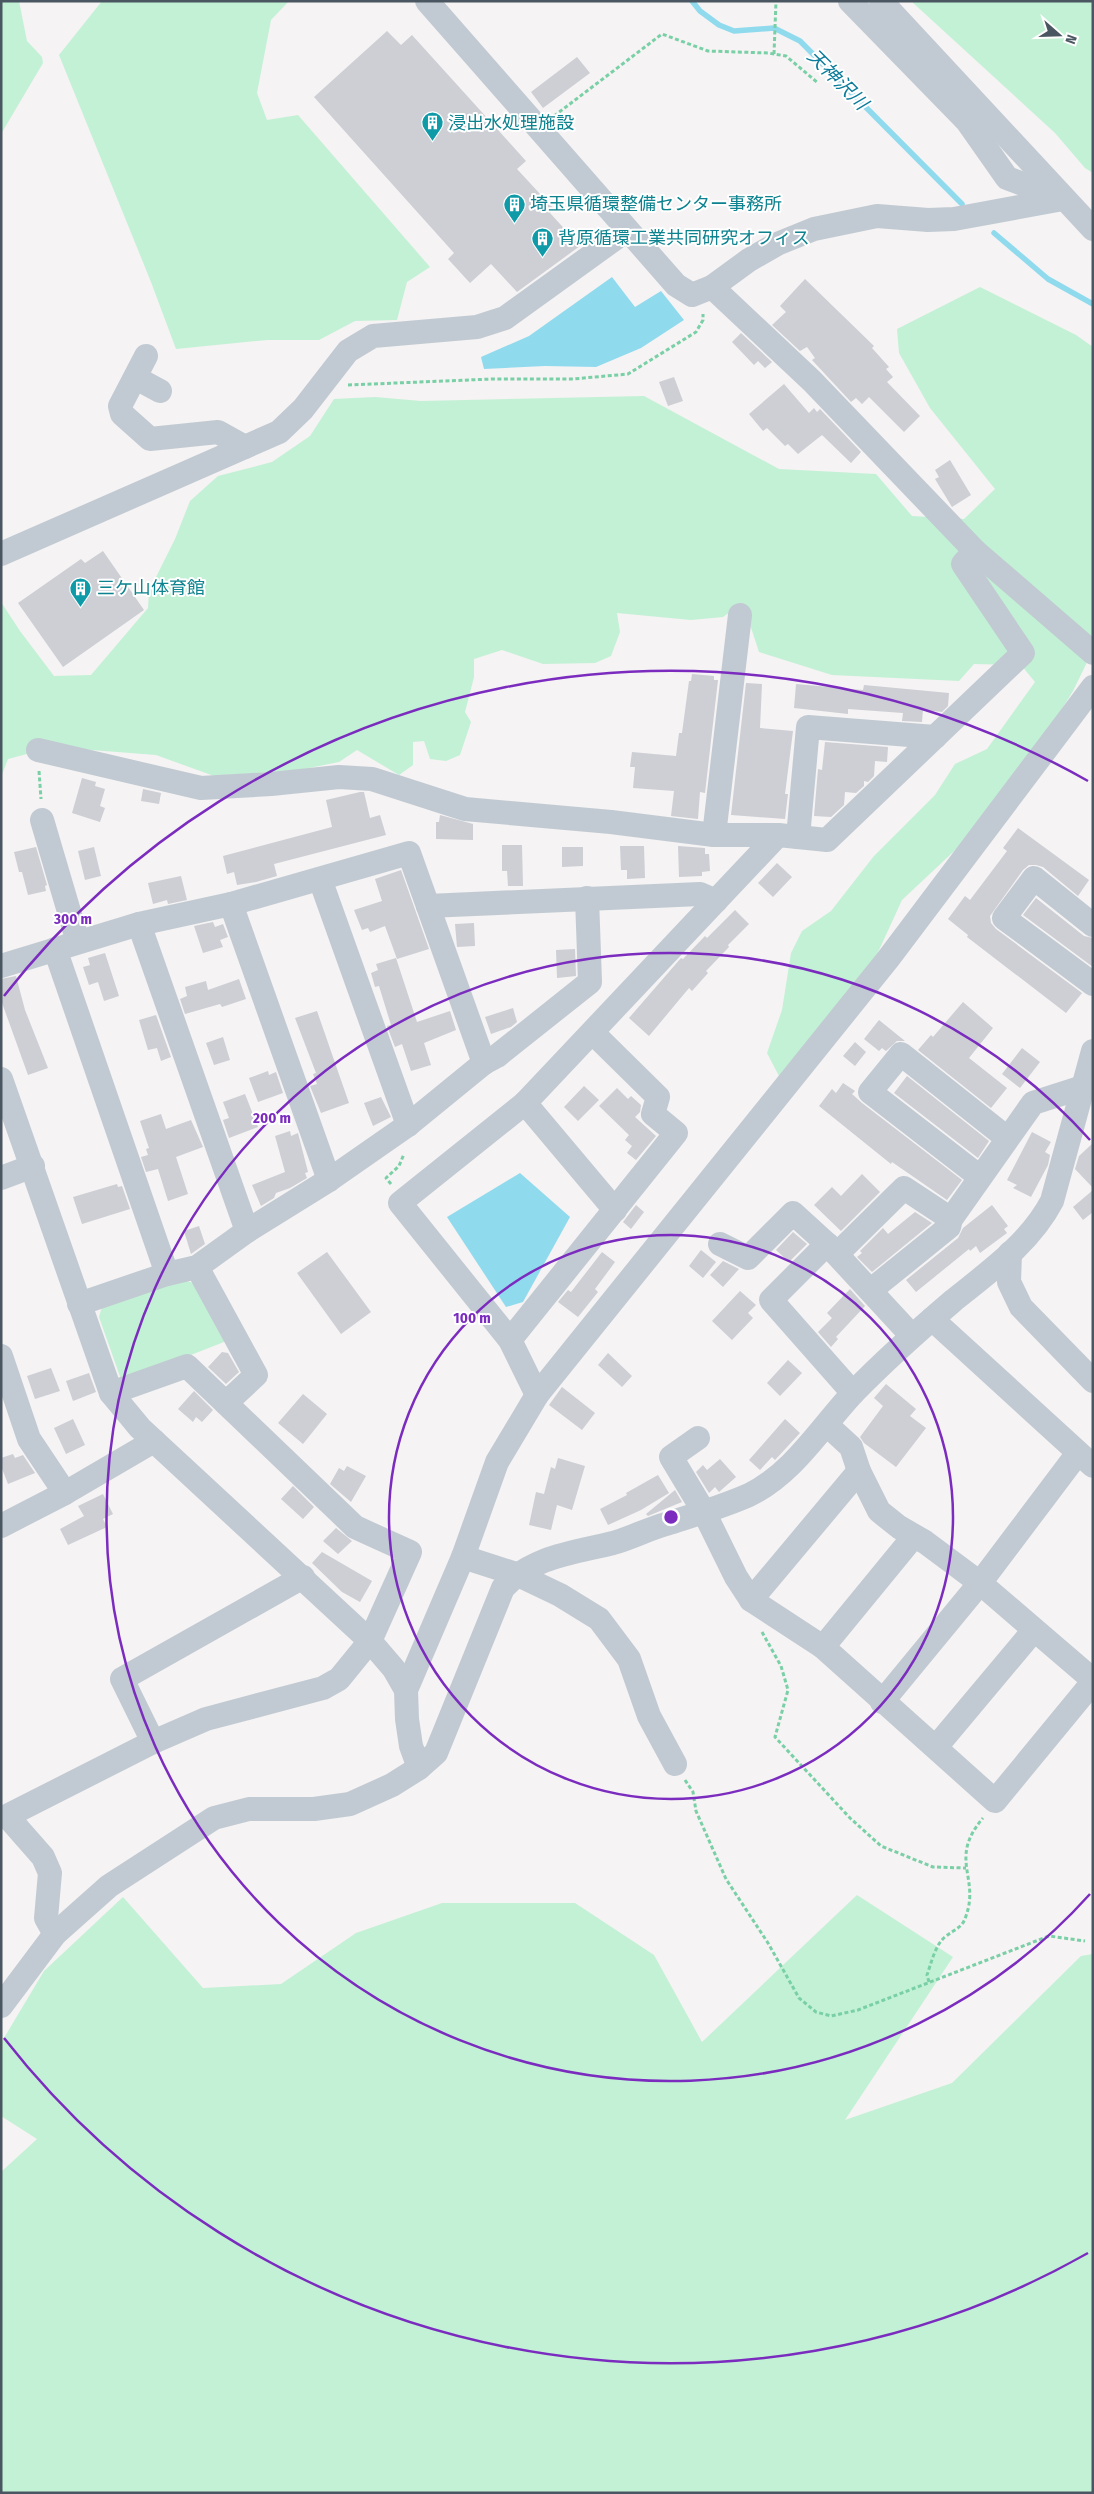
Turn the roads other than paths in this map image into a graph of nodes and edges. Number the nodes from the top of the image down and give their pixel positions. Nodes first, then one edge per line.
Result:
1 (427, 1) edge
2 (850, 1) edge
3 (881, 1) edge
4 (1063, 199) junction
5 (1093, 229) edge
6 (627, 230) junction
7 (707, 290) junction
8 (146, 356) dead end
9 (136, 378) junction
10 (160, 391) dead end
11 (244, 447) junction
12 (974, 551) junction
13 (1, 554) edge
14 (740, 614) dead end
15 (1093, 653) edge
16 (1093, 687) edge
17 (935, 737) junction
18 (38, 750) road end
19 (42, 820) road end
20 (714, 835) junction
21 (788, 836) junction
22 (320, 879) junction
23 (587, 898) junction
24 (716, 901) junction
25 (231, 904) junction
26 (428, 906) junction
27 (139, 924) junction
28 (1093, 926) edge
29 (78, 942) junction
30 (55, 949) junction
31 (1, 966) edge
32 (1093, 984) edge
33 (593, 1033) junction
34 (1093, 1051) edge
35 (484, 1063) junction
36 (1, 1079) edge
37 (1082, 1087) junction
38 (525, 1103) junction
39 (408, 1125) junction
40 (1007, 1138) junction
41 (33, 1166) junction
42 (980, 1177) junction
43 (1, 1178) edge
44 (329, 1180) junction
45 (615, 1210) junction
46 (951, 1219) junction
47 (247, 1231) junction
48 (720, 1244) dead end
49 (832, 1249) junction
50 (1010, 1253) junction
51 (197, 1267) junction
52 (167, 1274) junction
53 (871, 1290) junction
54 (79, 1304) junction
55 (932, 1319) junction
56 (912, 1336) junction
57 (510, 1340) junction
58 (1, 1356) edge
59 (1093, 1381) edge
60 (111, 1393) junction
61 (853, 1393) junction
62 (537, 1395) junction
63 (226, 1403) junction
64 (826, 1425) junction
65 (698, 1438) dead end
66 (154, 1441) junction
67 (1086, 1459) edge
68 (859, 1471) junction
69 (65, 1493) junction
70 (704, 1512) junction
71 (1, 1526) edge
72 (914, 1536) junction
73 (463, 1557) junction
74 (516, 1574) junction
75 (303, 1576) junction
76 (980, 1583) junction
77 (751, 1600) junction
78 (1034, 1630) junction
79 (370, 1641) junction
80 (823, 1648) junction
81 (1093, 1681) edge
82 (406, 1690) junction
83 (882, 1702) junction
84 (153, 1742) junction
85 (936, 1747) junction
86 (675, 1764) road end
87 (419, 1768) junction
88 (55, 1934) junction
89 (1, 2006) edge

1 - 6 street
2 - 4 street
3 - 4 street
4 - 5 street
4 - 7 street
6 - 7 street
6 - 11 street
7 - 12 street
8 - 9 street
9 - 10 street
9 - 11 street
11 - 13 street
12 - 15 street
12 - 17 street
14 - 20 street
16 - 62 street
17 - 21 street
17 - 21 street
18 - 20 street
19 - 29 street
20 - 21 street
21 - 24 street
22 - 25 street
22 - 26 street
22 - 39 street
23 - 24 street
23 - 26 street
23 - 35 street
24 - 33 street
25 - 27 street
25 - 44 street
26 - 35 street
27 - 29 street
27 - 47 street
28 - 32 street
29 - 30 street
30 - 31 street
30 - 52 street
33 - 38 street
33 - 45 street
34 - 37 street
35 - 39 street
36 - 41 street
37 - 40 street
37 - 50 street
38 - 45 street
38 - 57 street
39 - 44 street
40 - 42 street
40 - 42 street
41 - 43 street
41 - 54 street
42 - 46 street
44 - 47 street
45 - 57 street
46 - 49 street
46 - 53 street
47 - 51 street
48 - 49 street
49 - 53 street
49 - 61 street
50 - 55 street
50 - 59 street
51 - 52 street
51 - 63 street
52 - 54 street
53 - 56 street
54 - 60 street
55 - 56 street
55 - 67 street
56 - 61 street
57 - 62 street
58 - 69 street
60 - 63 street
60 - 66 street
61 - 64 street
62 - 73 street
63 - 79 street
64 - 68 street
64 - 70 street
65 - 70 street
66 - 69 street
66 - 75 street
67 - 76 street
68 - 72 street
68 - 77 street
69 - 71 street
70 - 74 street
70 - 77 street
72 - 76 street
72 - 80 street
73 - 74 street
73 - 82 street
74 - 86 street
74 - 87 street
75 - 79 street
75 - 84 street
76 - 78 street
76 - 83 street
77 - 80 street
78 - 81 street
78 - 85 street
79 - 82 street
79 - 84 street
80 - 83 street
81 - 85 street
82 - 87 street
83 - 85 street
84 - 88 street
87 - 88 street
88 - 89 street

